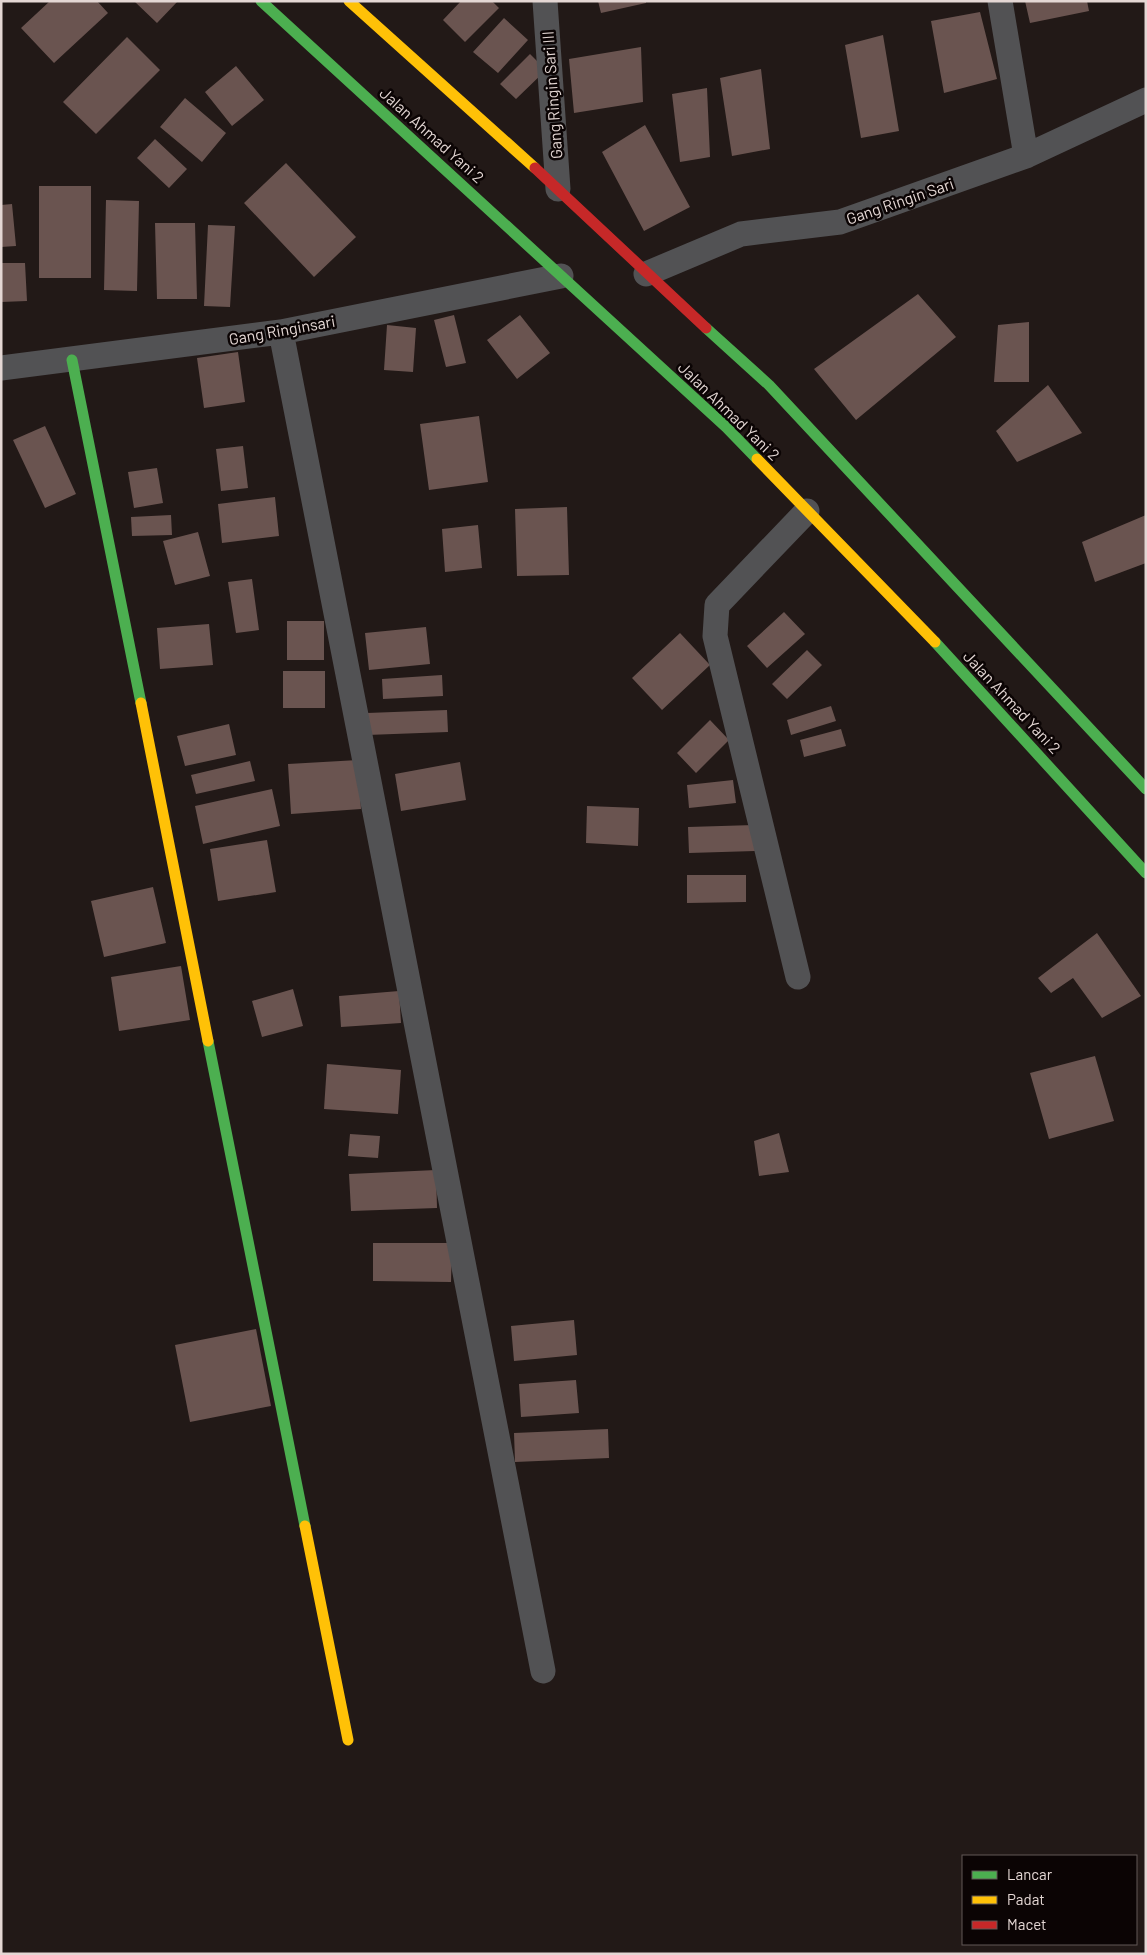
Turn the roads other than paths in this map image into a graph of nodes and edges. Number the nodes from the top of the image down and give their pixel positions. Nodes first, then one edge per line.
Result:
1 (261, 1) edge
2 (349, 1) edge
3 (545, 1) edge
4 (1000, 1) edge
5 (1146, 100) edge
6 (1025, 147) junction
7 (558, 189) junction
8 (646, 274) junction
9 (561, 276) junction
10 (281, 332) junction
11 (72, 360) junction
12 (1, 368) edge
13 (807, 511) junction
14 (1146, 789) edge
15 (1146, 873) edge
16 (798, 977) dead end
17 (544, 1671) dead end
18 (348, 1740) dead end

1 - 9 main road, Jalan Ahmad Yani 2
2 - 7 main road
3 - 7 street, Gang Ringin Sari III
4 - 6 street
5 - 6 street, Gang Ringin Sari
6 - 8 street, Gang Ringin Sari
7 - 8 main road
8 - 14 main road
9 - 10 street, Gang Ringinsari
9 - 13 main road, Jalan Ahmad Yani 2
10 - 11 street, Gang Ringinsari
10 - 17 street
11 - 12 street, Gang Ringinsari
11 - 18 main road
13 - 15 main road, Jalan Ahmad Yani 2
13 - 16 street

